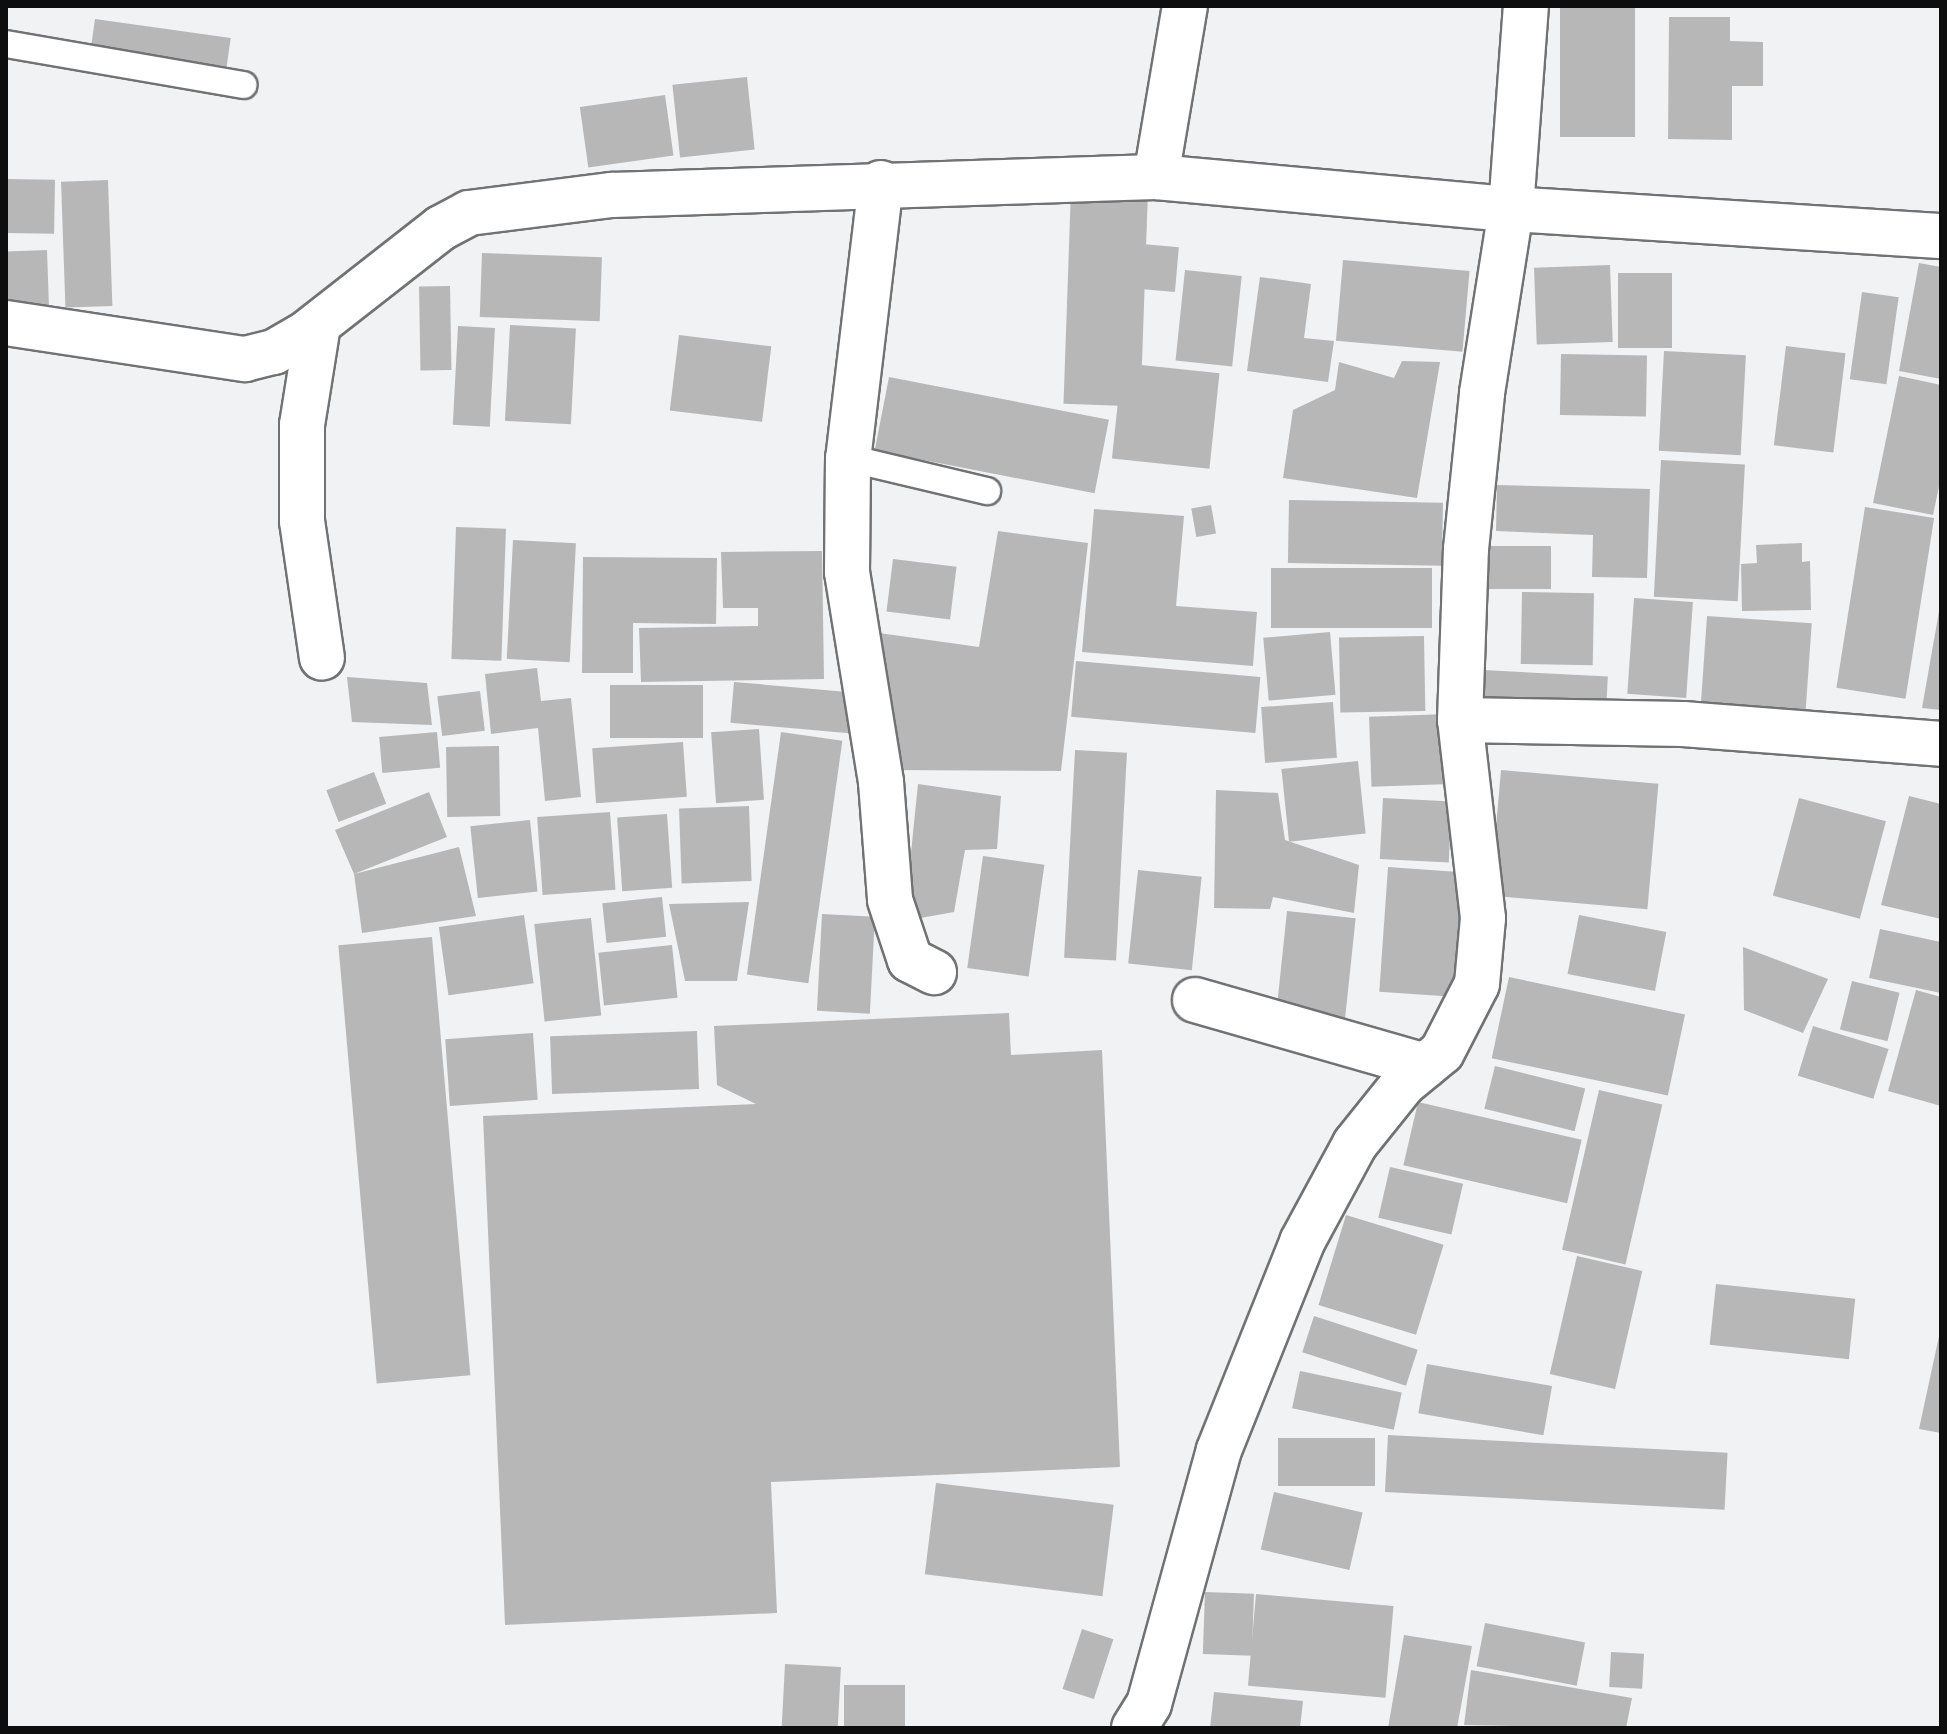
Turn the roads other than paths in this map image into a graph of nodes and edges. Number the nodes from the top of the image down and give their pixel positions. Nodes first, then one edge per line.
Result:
1 (1185, 6) edge
2 (1526, 6) edge
3 (6, 44) edge
4 (243, 85) dead end
5 (1156, 177) junction
6 (881, 183) junction
7 (1511, 209) junction
8 (1941, 236) edge
9 (6, 323) edge
10 (318, 325) junction
11 (848, 458) junction
12 (987, 491) dead end
13 (322, 658) dead end
14 (1460, 720) junction
15 (1941, 744) edge
16 (934, 972) dead end
17 (1195, 1000) dead end
18 (1425, 1066) junction
19 (1134, 1728) edge

1 - 5 street
2 - 7 street
3 - 4 lane
5 - 6 street
5 - 7 street
6 - 10 street
6 - 11 street
7 - 8 street
7 - 14 street
9 - 10 street
10 - 13 street
11 - 12 lane
11 - 16 street
14 - 15 street
14 - 18 street
17 - 18 street
18 - 19 street

